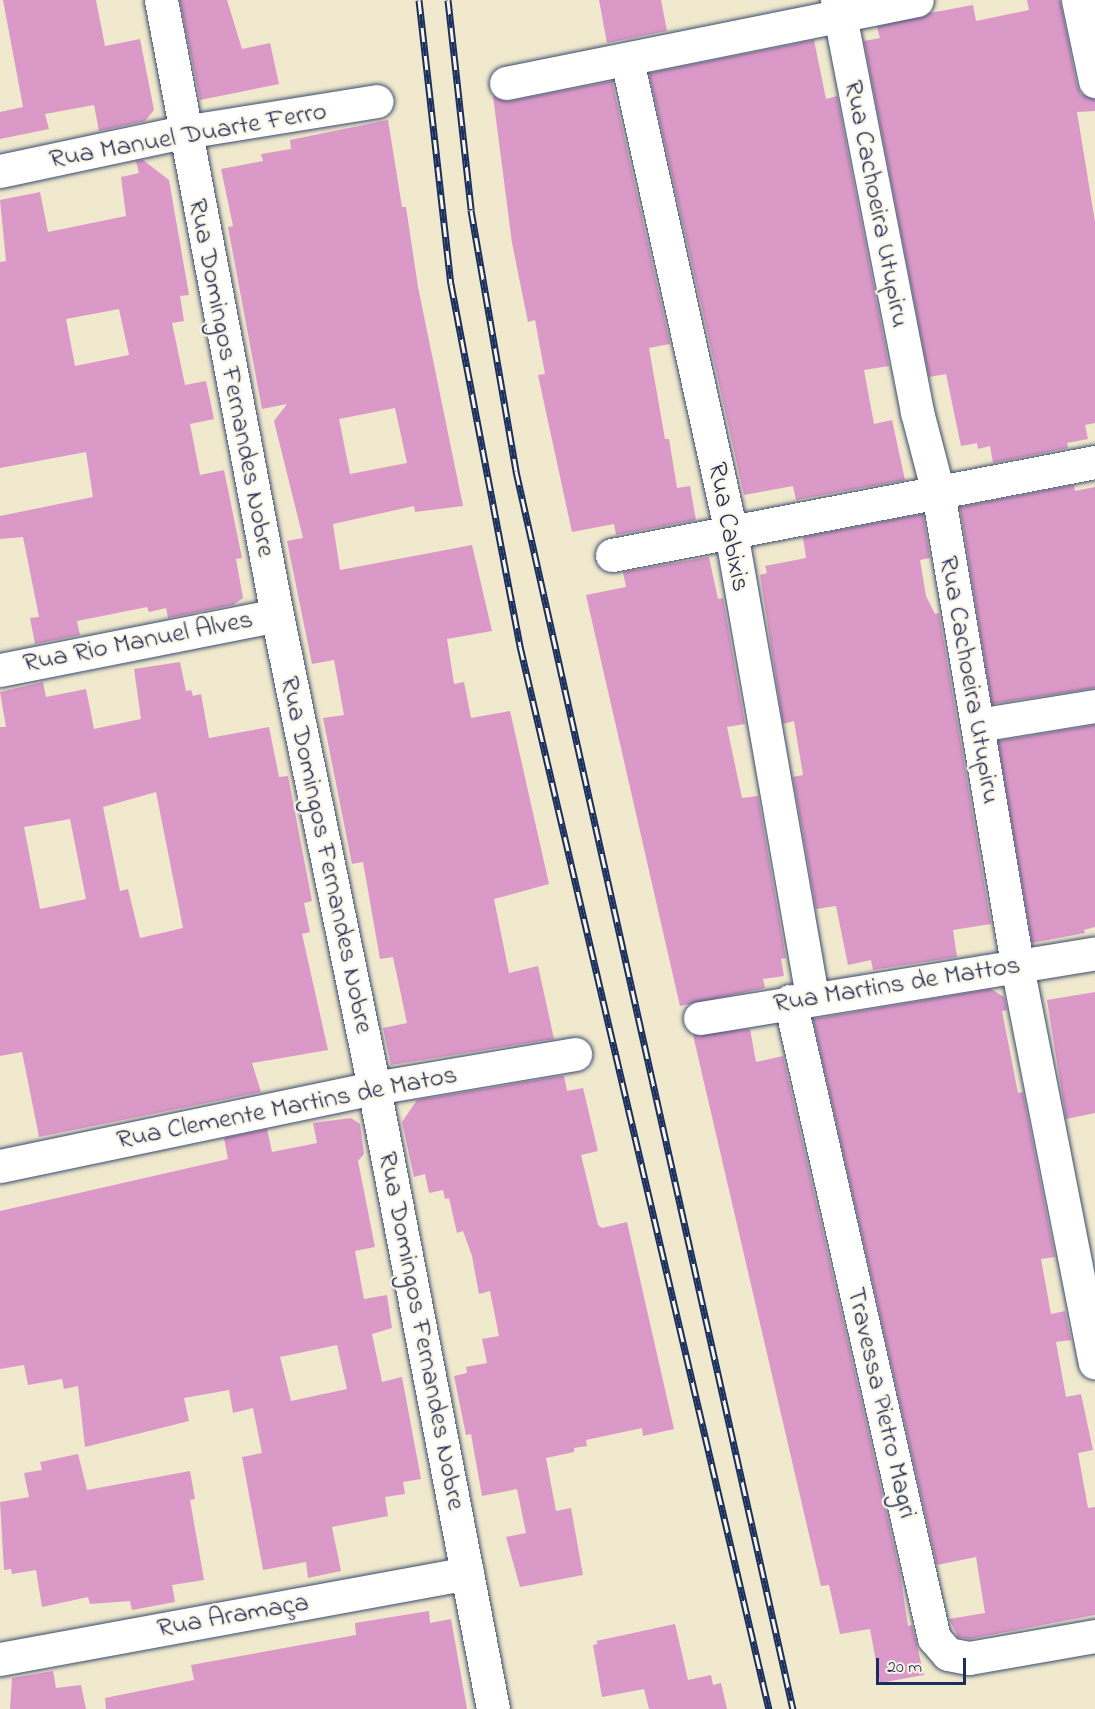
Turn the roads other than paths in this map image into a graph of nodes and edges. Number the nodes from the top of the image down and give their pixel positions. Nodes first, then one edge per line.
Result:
1 (161, 0) edge
2 (917, 0) edge
3 (1078, 0) edge
4 (838, 7) edge
5 (627, 60) junction
6 (1095, 81) edge
7 (506, 83) dead end
8 (376, 100) dead end
9 (183, 132) junction
10 (0, 171) edge
11 (1095, 462) edge
12 (938, 492) junction
13 (731, 532) junction
14 (612, 555) dead end
15 (277, 615) junction
16 (0, 670) edge
17 (1095, 706) edge
18 (978, 725) junction
19 (1095, 953) edge
20 (1017, 966) junction
21 (801, 999) junction
22 (700, 1018) dead end
23 (576, 1054) dead end
24 (374, 1088) junction
25 (0, 1166) edge
26 (1095, 1362) edge
27 (467, 1573) junction
28 (1095, 1636) edge
29 (0, 1659) edge
30 (493, 1709) edge

1 - 9 street, Rua Domingos Fernandes Nobre
2 - 4 street
3 - 6 street
4 - 5 street
4 - 12 street, Rua Cachoeira Utupiru
5 - 7 street
5 - 13 street, Rua Cabixis
8 - 9 street, Rua Manuel Duarte Ferro
9 - 10 street, Rua Manuel Duarte Ferro
9 - 15 street, Rua Domingos Fernandes Nobre
11 - 12 street
12 - 13 street
12 - 18 street, Rua Cachoeira Utupiru
13 - 14 street
13 - 21 street, Rua Cabixis
15 - 16 street, Rua Rio Manuel Alves
15 - 24 street, Rua Domingos Fernandes Nobre
17 - 18 street
18 - 20 street, Rua Cachoeira Utupiru
19 - 20 street, Rua Martins de Mattos
20 - 21 street, Rua Martins de Mattos
20 - 26 street, Rua Cachoeira Utupiru
21 - 22 street, Rua Martins de Mattos
21 - 28 street, Travessa Pietro Magri
23 - 24 street, Rua Clemente Martins de Matos
24 - 25 street, Rua Clemente Martins de Matos
24 - 27 street, Rua Domingos Fernandes Nobre
27 - 29 street, Rua Aramaça
27 - 30 street, Rua Domingos Fernandes Nobre

